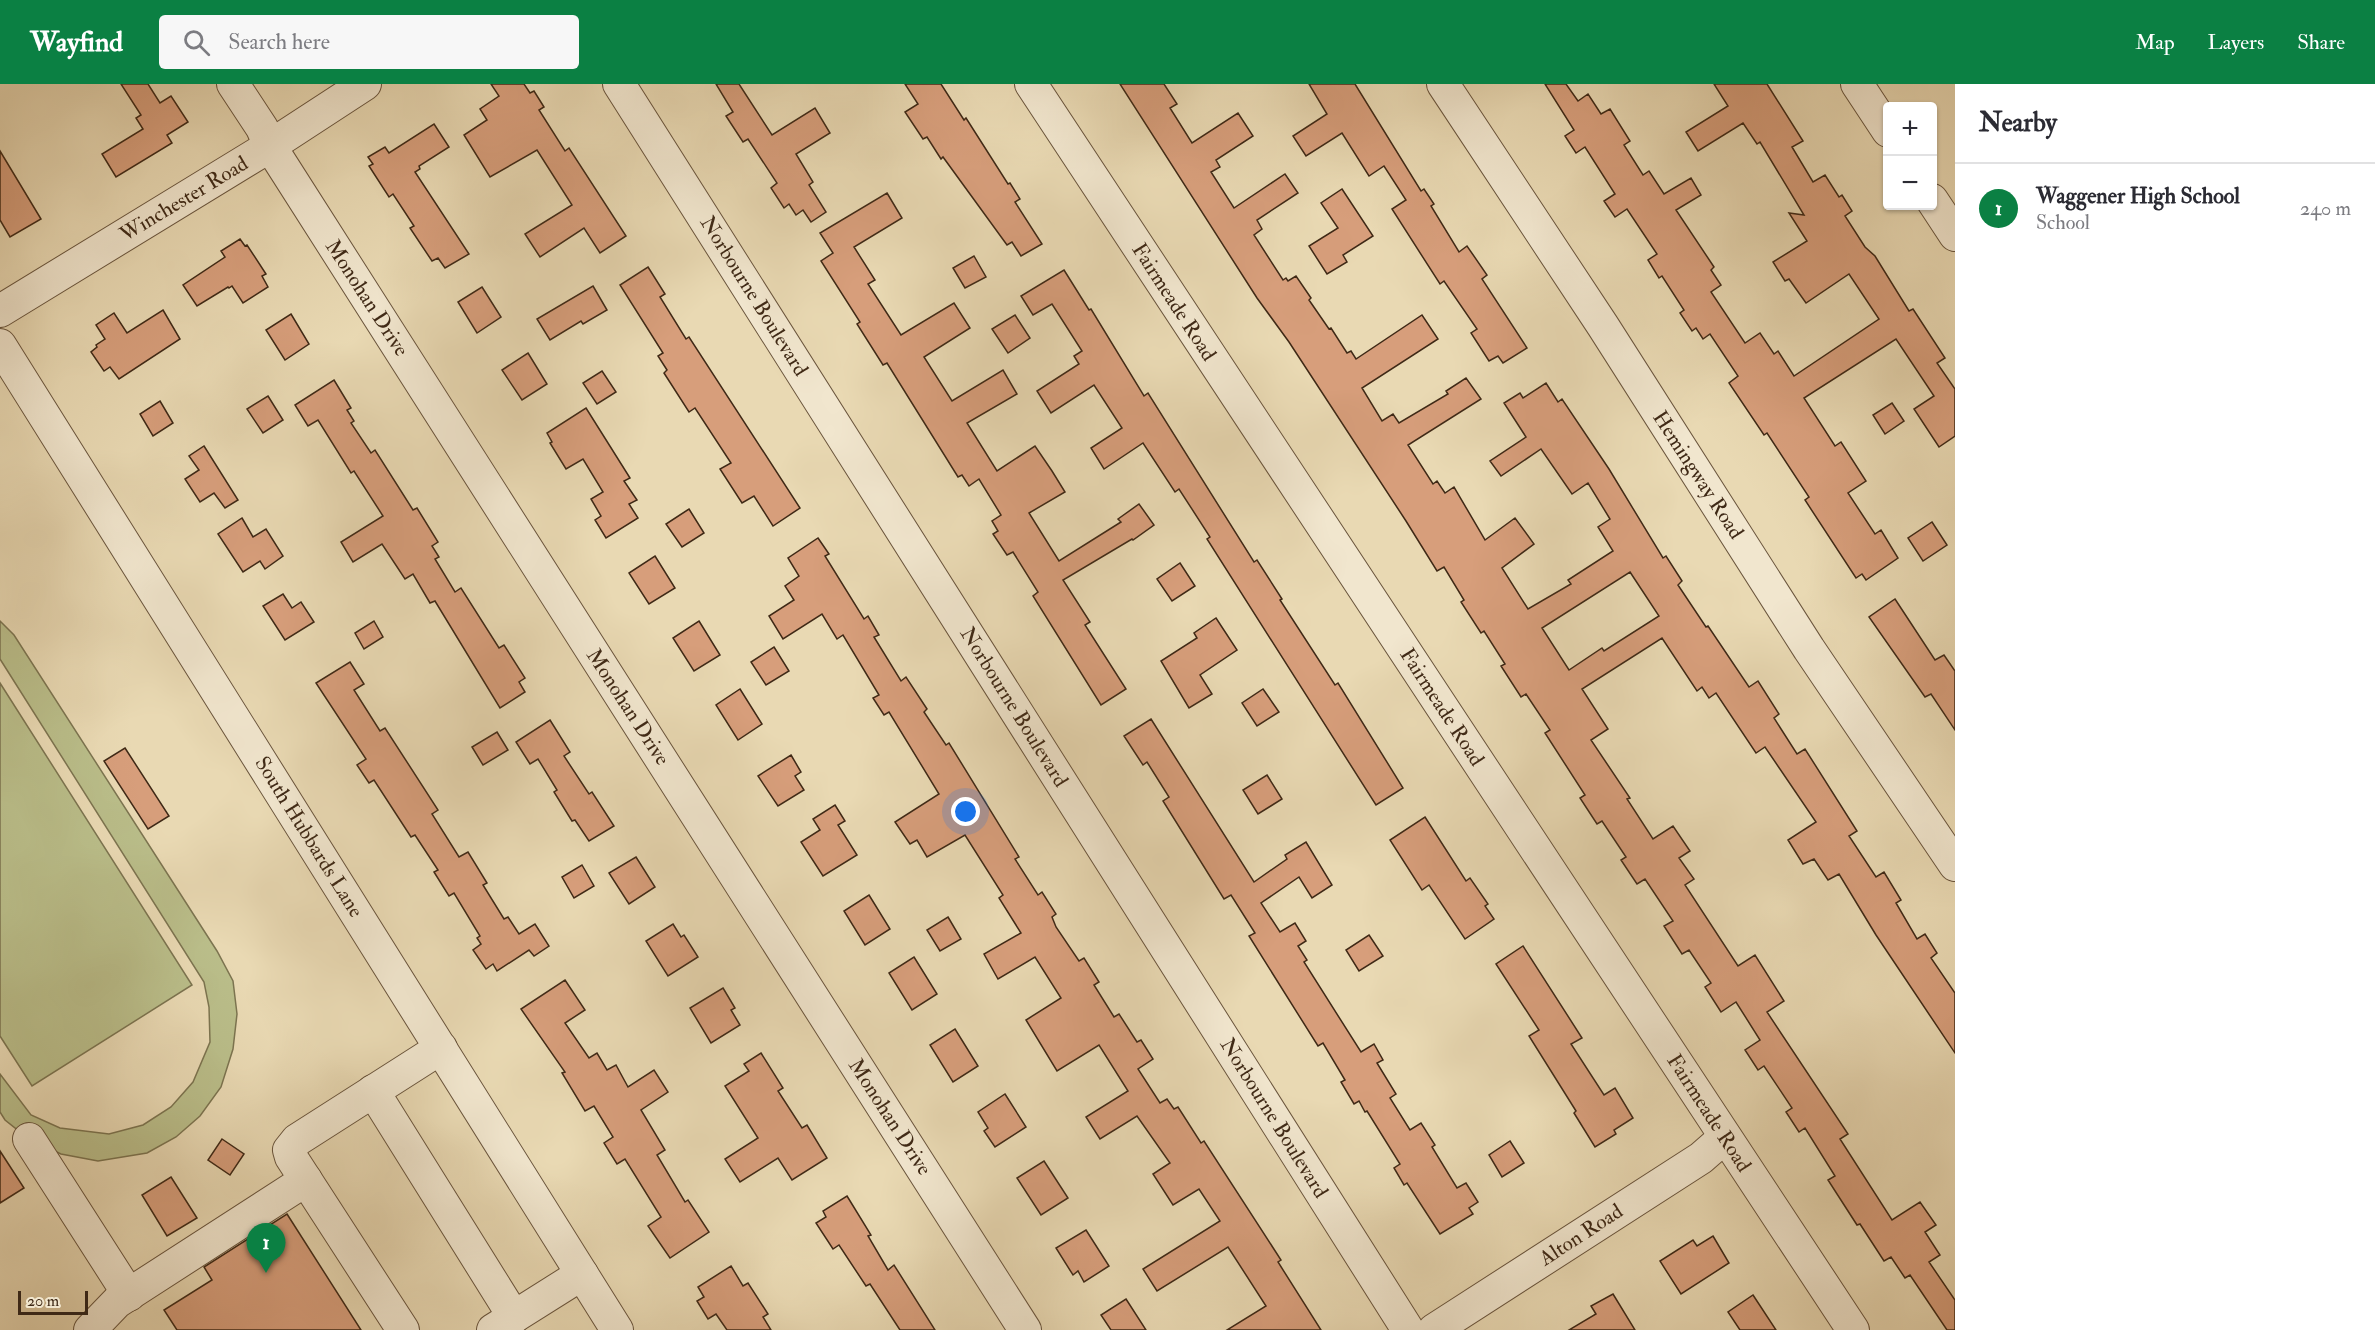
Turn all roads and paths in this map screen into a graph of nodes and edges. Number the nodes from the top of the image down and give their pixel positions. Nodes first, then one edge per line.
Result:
1 (233, 84) edge
2 (366, 84) edge
3 (619, 84) edge
4 (1031, 84) edge
5 (1443, 84) edge
6 (1857, 84) edge
7 (1883, 125) edge
8 (270, 146) junction
9 (1937, 207) edge
10 (1955, 234) edge
11 (0, 311) edge
12 (0, 345) edge
13 (1955, 866) edge
14 (441, 1048) junction
15 (374, 1091) junction
16 (1725, 1137) junction
17 (29, 1139) dead end
18 (306, 1180) junction
19 (582, 1274) junction
20 (129, 1294) junction
21 (504, 1323) edge
22 (90, 1330) edge
23 (403, 1330) edge
24 (617, 1330) edge
25 (1025, 1330) edge
26 (1408, 1330) edge
27 (1434, 1330) edge
28 (1853, 1330) edge

1 - 8 street, Monohan Drive
2 - 8 street, Winchester Road
3 - 26 street, Norbourne Boulevard
4 - 16 street, Fairmeade Road
5 - 13 street, Hemingway Road
6 - 7 street
8 - 11 street, Winchester Road
8 - 25 street, Monohan Drive
9 - 10 street
12 - 14 street, South Hubbards Lane
14 - 15 street
14 - 19 street, South Hubbards Lane
15 - 18 street
15 - 21 street
16 - 27 street, Alton Road
16 - 28 street, Fairmeade Road
17 - 20 street
18 - 20 street
18 - 23 street
19 - 21 street
19 - 24 street, South Hubbards Lane
20 - 22 street

